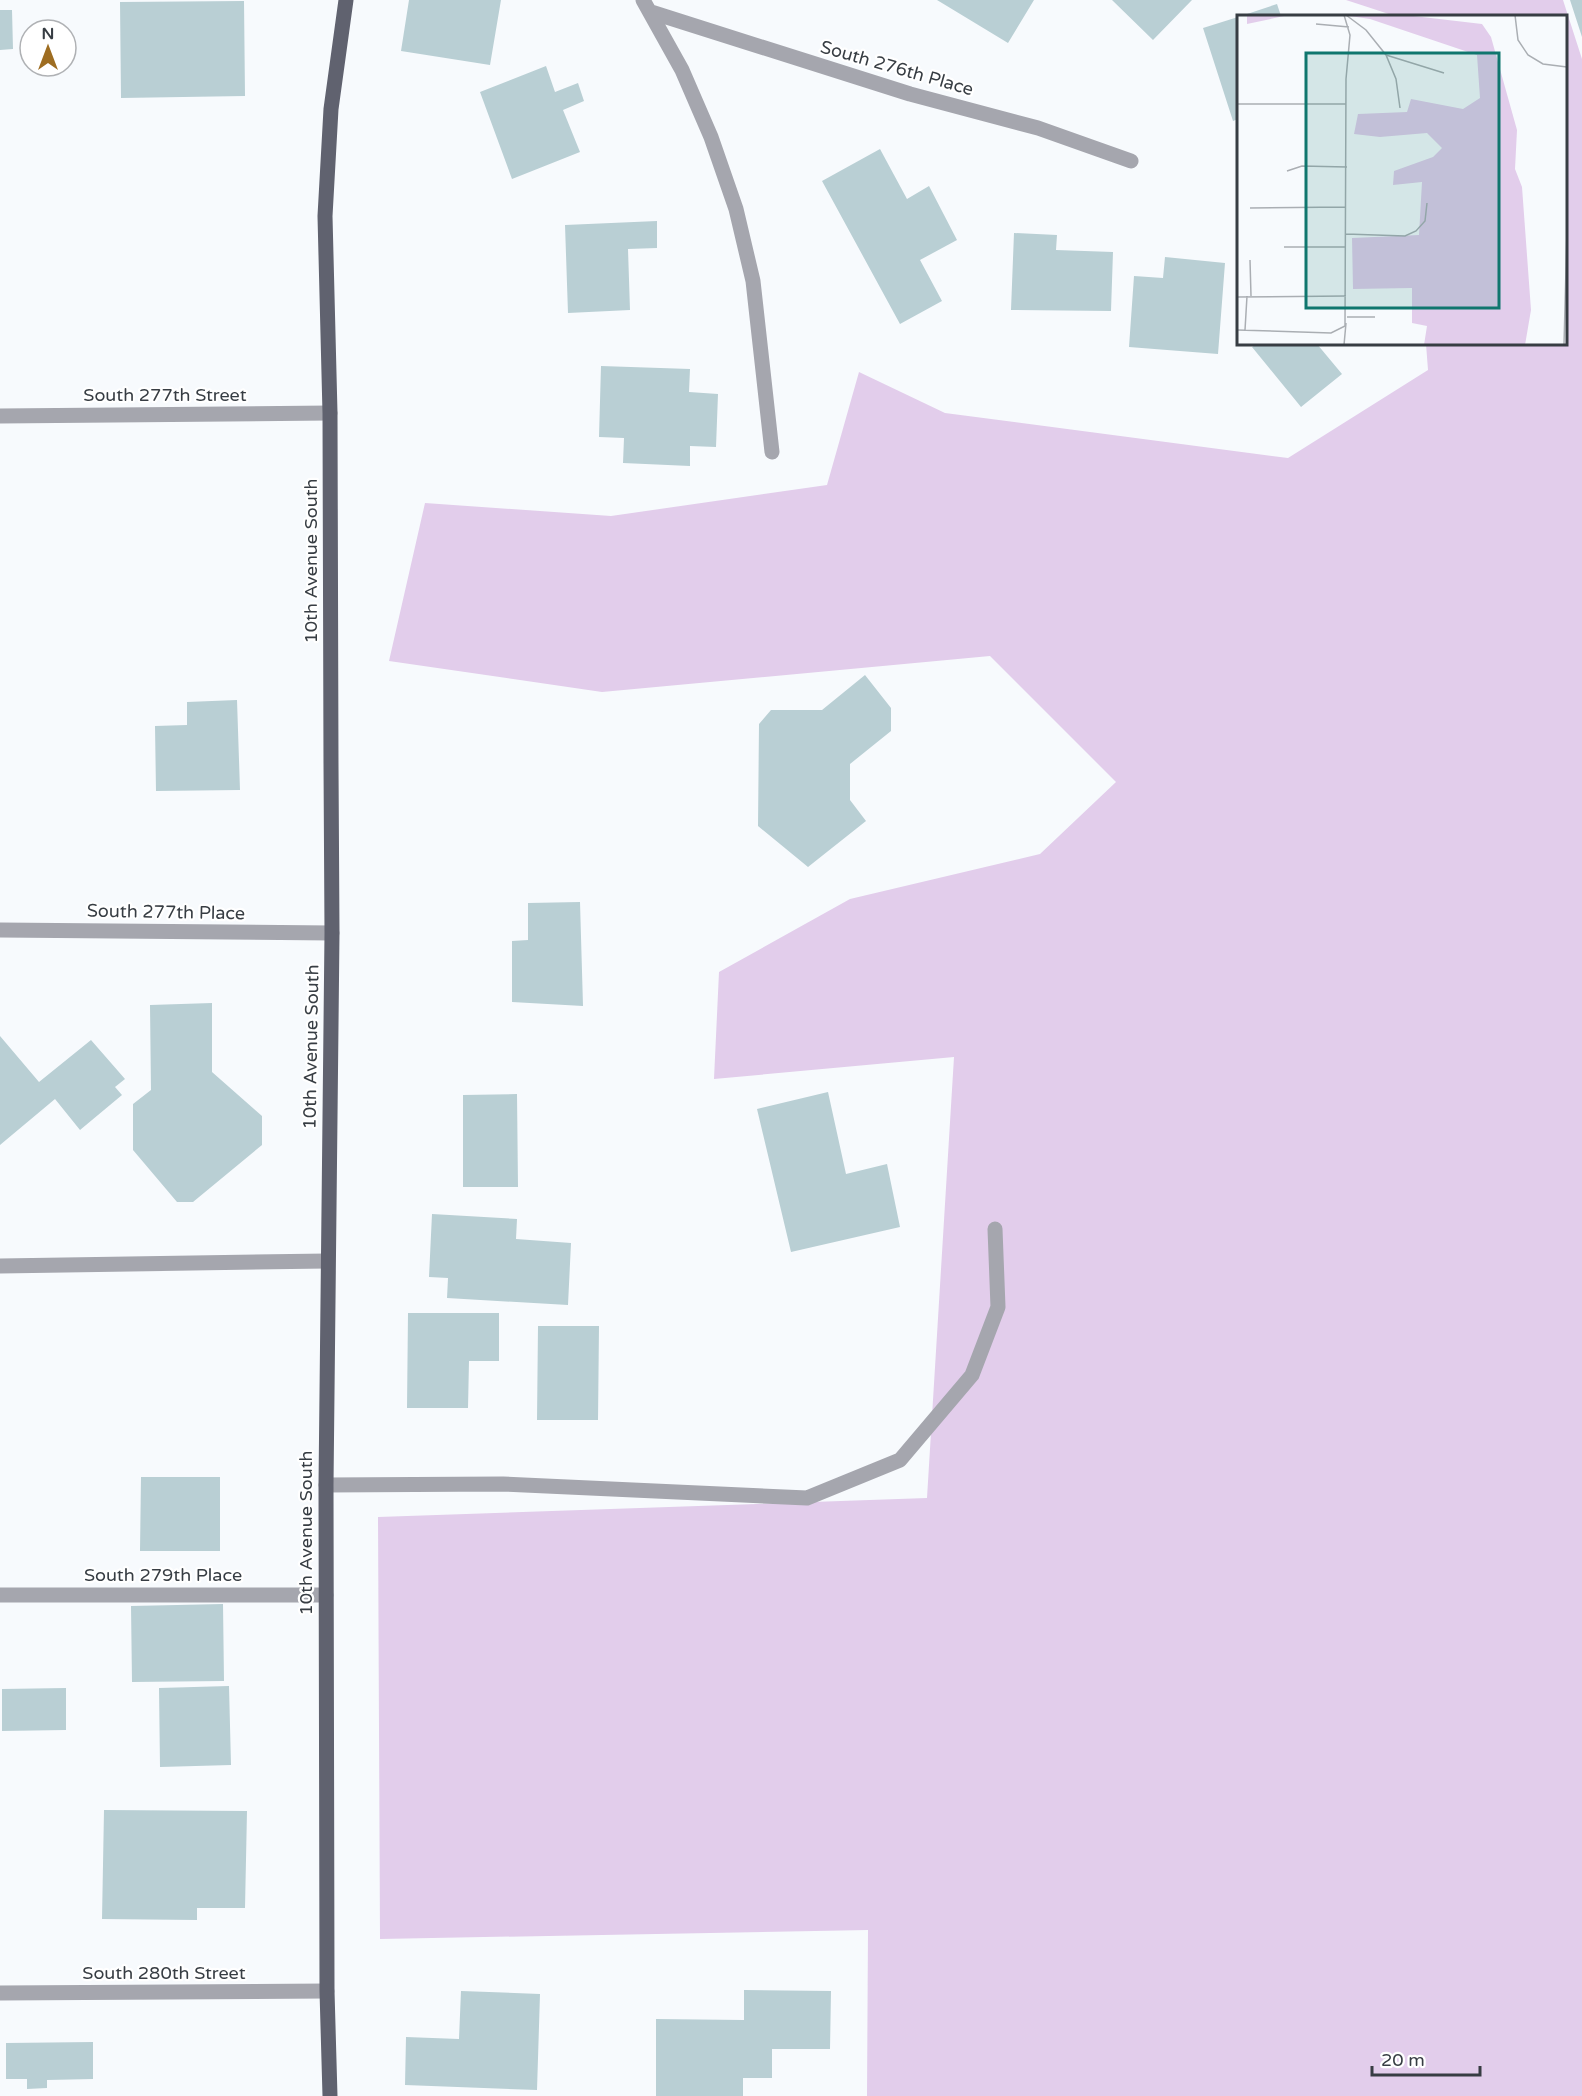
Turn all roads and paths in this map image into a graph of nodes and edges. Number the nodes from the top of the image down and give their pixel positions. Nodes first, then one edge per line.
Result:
1 (346, 0) edge
2 (647, 6) edge
3 (1131, 162) dead end
4 (330, 413) junction
5 (0, 416) edge
6 (772, 452) dead end
7 (0, 930) edge
8 (332, 933) junction
9 (995, 1229) dead end
10 (327, 1261) junction
11 (0, 1266) edge
12 (326, 1485) junction
13 (0, 1595) edge
14 (326, 1595) junction
15 (327, 1991) junction
16 (0, 1993) edge
17 (330, 2096) edge

1 - 4 main road, 10th Avenue South
2 - 3 street, South 276th Place
2 - 6 street
4 - 5 street, South 277th Street
4 - 8 main road, 10th Avenue South
7 - 8 street, South 277th Place
8 - 10 main road, 10th Avenue South
9 - 12 street
10 - 11 street
10 - 12 main road, 10th Avenue South
12 - 14 main road, 10th Avenue South
13 - 14 street, South 279th Place
14 - 15 main road, 10th Avenue South
15 - 16 street, South 280th Street
15 - 17 main road, 10th Avenue South

